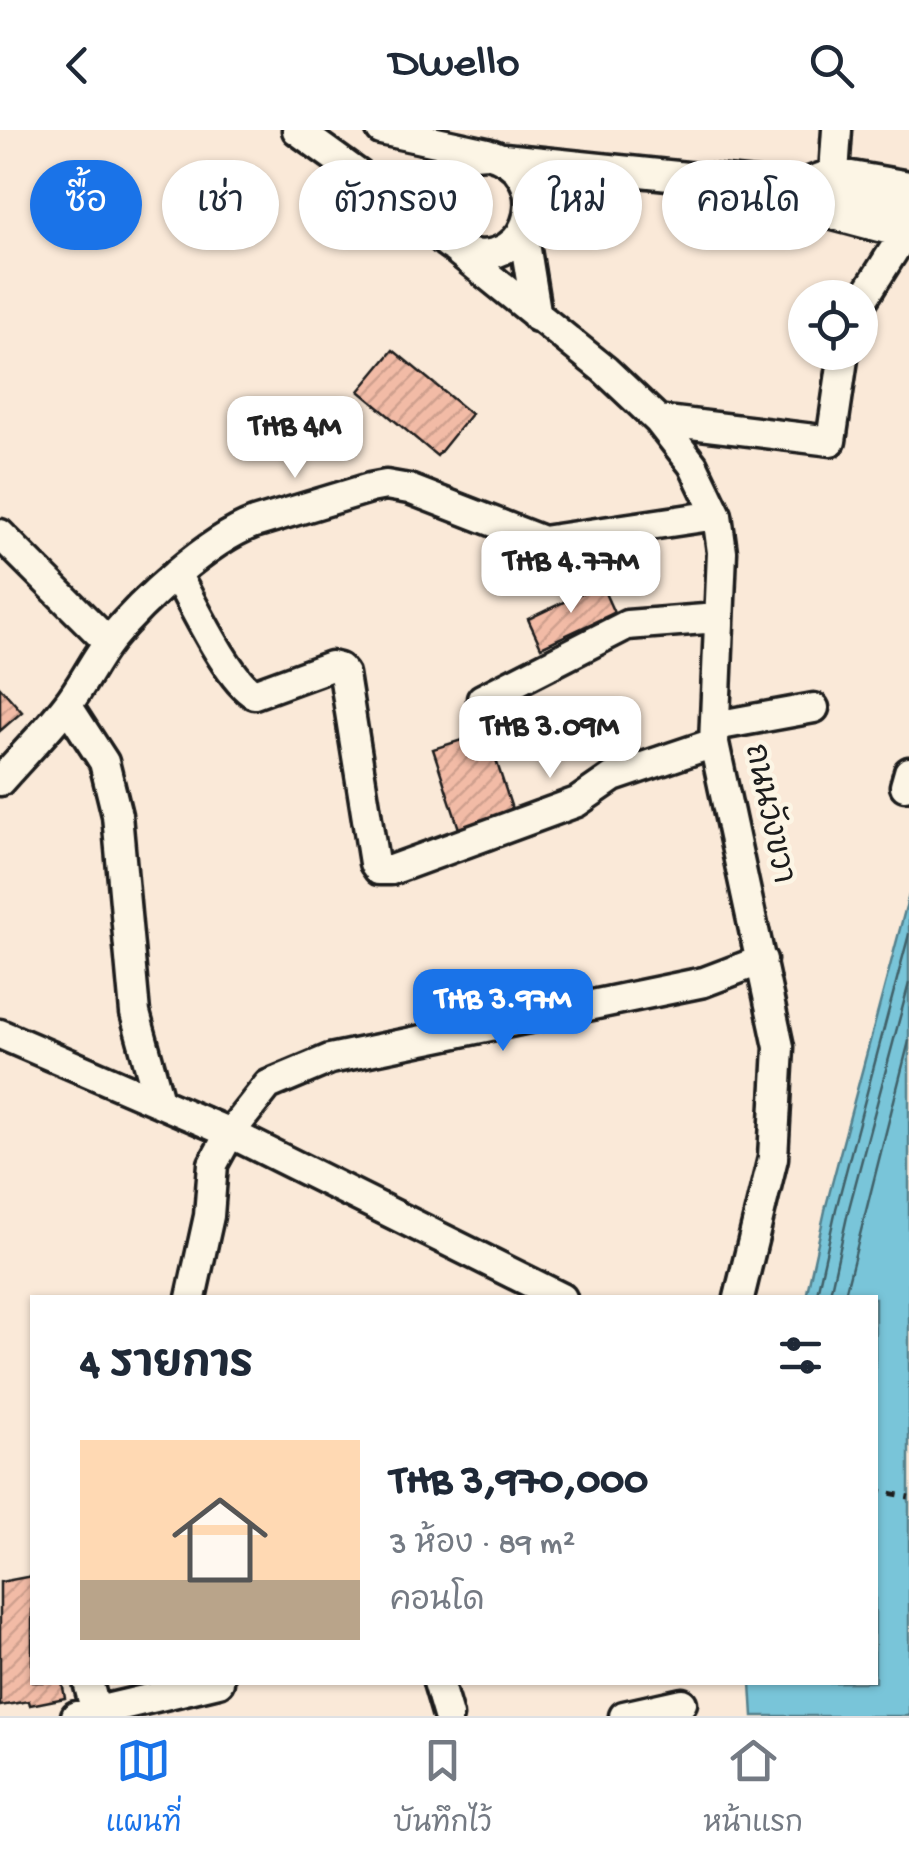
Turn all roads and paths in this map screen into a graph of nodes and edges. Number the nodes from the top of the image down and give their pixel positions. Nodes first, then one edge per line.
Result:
1 (297, 130) edge
2 (380, 130) edge
3 (838, 130) edge
4 (495, 156) junction
5 (338, 160) edge
6 (453, 160) edge
7 (535, 160) edge
8 (835, 162) edge
9 (513, 167) edge
10 (835, 173) edge
11 (909, 186) edge
12 (835, 202) edge
13 (907, 226) edge
14 (513, 240) edge
15 (459, 250) edge
16 (465, 250) edge
17 (531, 250) edge
18 (874, 280) edge
19 (538, 317) junction
20 (841, 370) edge
21 (658, 420) junction
22 (717, 515) junction
23 (0, 534) edge
24 (176, 574) junction
25 (718, 618) junction
26 (108, 642) junction
27 (482, 699) dead end
28 (67, 705) junction
29 (814, 708) dead end
30 (715, 735) junction
31 (0, 781) edge
32 (762, 960) junction
33 (0, 1034) edge
34 (159, 1101) junction
35 (230, 1132) junction
36 (192, 1295) edge
37 (556, 1295) edge
38 (740, 1295) edge
39 (878, 1491) edge
40 (909, 1497) edge
41 (88, 1685) edge
42 (207, 1685) edge
43 (439, 1685) edge
44 (682, 1701) edge
45 (89, 1715) edge
46 (448, 1716) edge
47 (624, 1716) edge

1 - 5 street
2 - 4 street
3 - 8 street
4 - 6 street
4 - 7 street
4 - 9 street
10 - 11 street
12 - 13 street
13 - 18 street
14 - 16 street
15 - 19 street
17 - 19 street
19 - 21 street, ถนนวังขวา
20 - 21 street
21 - 22 street, ถนนวังขวา
22 - 24 street
22 - 25 street, ถนนวังขวา
23 - 26 street
24 - 26 street
24 - 30 street
25 - 27 street
25 - 30 street, ถนนวังขวา
26 - 28 street
28 - 31 street
28 - 34 street
29 - 30 street
30 - 32 street, ถนนวังขวา
32 - 35 street
32 - 38 street, ถนนวังขวา
33 - 34 street
34 - 35 street
35 - 36 street
35 - 37 street
39 - 40 path
41 - 45 street
42 - 45 street
43 - 46 street
44 - 47 street

